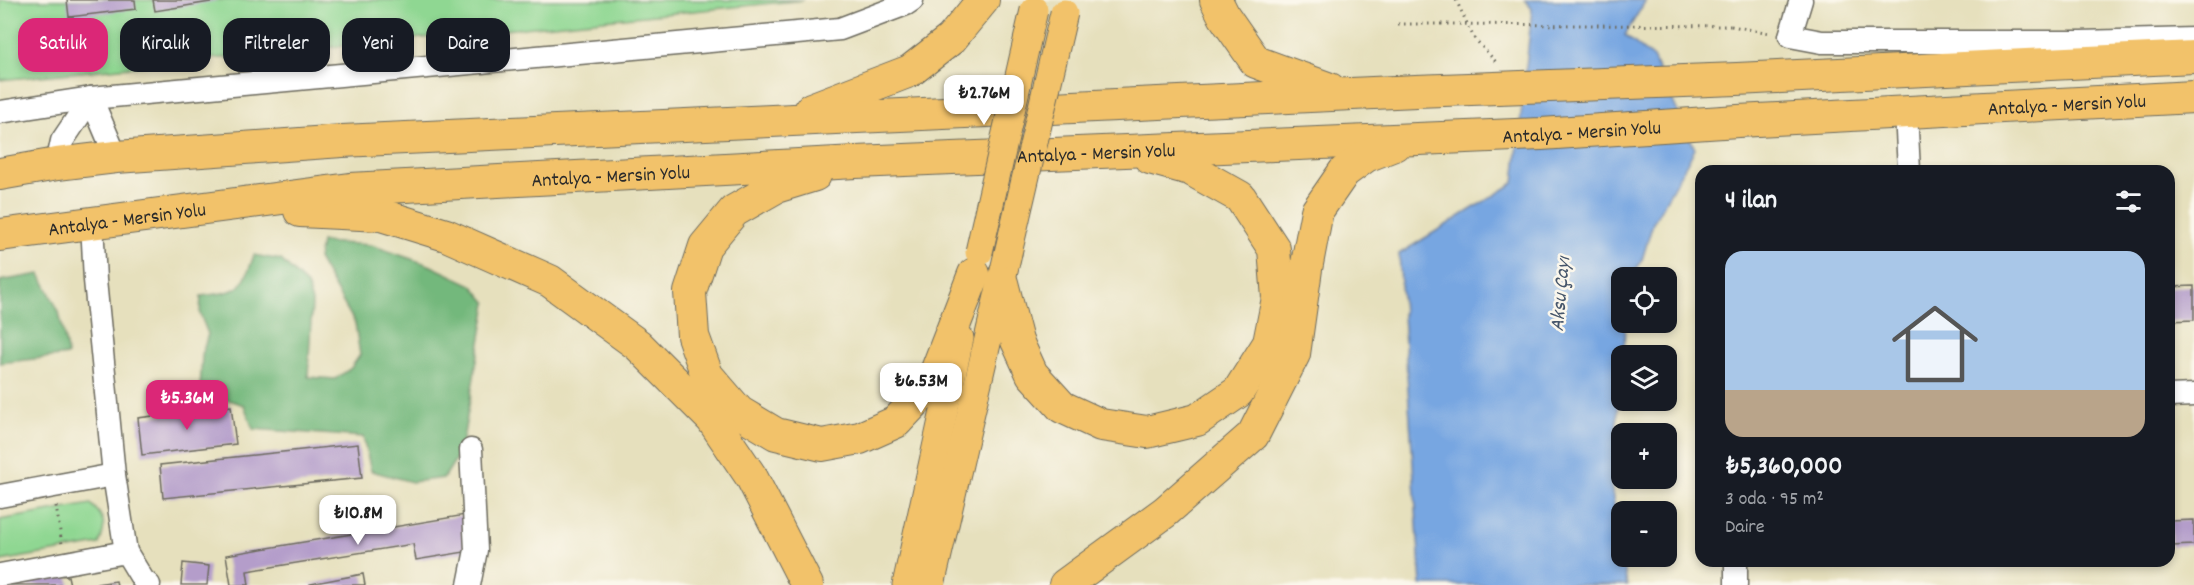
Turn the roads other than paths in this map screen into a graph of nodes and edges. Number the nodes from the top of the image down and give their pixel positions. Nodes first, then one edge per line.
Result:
1 (912, 0) edge
2 (983, 0) edge
3 (1216, 0) edge
4 (1801, 0) edge
5 (1035, 5) edge
6 (1065, 6) edge
7 (2194, 39) edge
8 (2194, 57) edge
9 (1345, 94) junction
10 (2194, 97) edge
11 (91, 98) junction
12 (0, 112) edge
13 (1906, 112) junction
14 (781, 120) junction
15 (1409, 139) junction
16 (1117, 150) junction
17 (116, 157) junction
18 (856, 162) junction
19 (57, 164) junction
20 (1909, 165) edge
21 (0, 174) edge
22 (194, 209) junction
23 (92, 223) junction
24 (0, 235) edge
25 (985, 270) junction
26 (2194, 395) edge
27 (2175, 396) edge
28 (471, 450) dead end
29 (114, 475) junction
30 (0, 496) edge
31 (126, 552) junction
32 (1736, 567) edge
33 (0, 575) edge
34 (145, 583) edge
35 (469, 585) edge
36 (807, 585) edge
37 (906, 585) edge
38 (931, 585) edge
39 (1065, 585) edge
40 (1736, 585) edge

1 - 11 street
2 - 14 highway
3 - 9 highway
4 - 7 street
5 - 25 main road, bridge
6 - 25 main road, bridge
8 - 9 highway, Antalya - Mersin Yolu
9 - 14 highway, Antalya - Mersin Yolu
10 - 13 highway, Antalya - Mersin Yolu
11 - 12 street
11 - 17 street
11 - 19 street
13 - 15 highway, Antalya - Mersin Yolu
13 - 20 street
14 - 17 highway, Antalya - Mersin Yolu
15 - 16 highway, Antalya - Mersin Yolu
15 - 39 highway
16 - 18 highway, Antalya - Mersin Yolu
16 - 25 highway
17 - 19 highway, Antalya - Mersin Yolu
18 - 22 highway, Antalya - Mersin Yolu
18 - 25 highway
19 - 21 highway, Antalya - Mersin Yolu
22 - 23 highway, Antalya - Mersin Yolu
22 - 36 highway
23 - 24 highway, Antalya - Mersin Yolu
23 - 29 street
25 - 37 main road
25 - 38 main road
26 - 27 street
28 - 35 street
29 - 30 street
29 - 31 street
31 - 33 street
31 - 34 street
32 - 40 street

